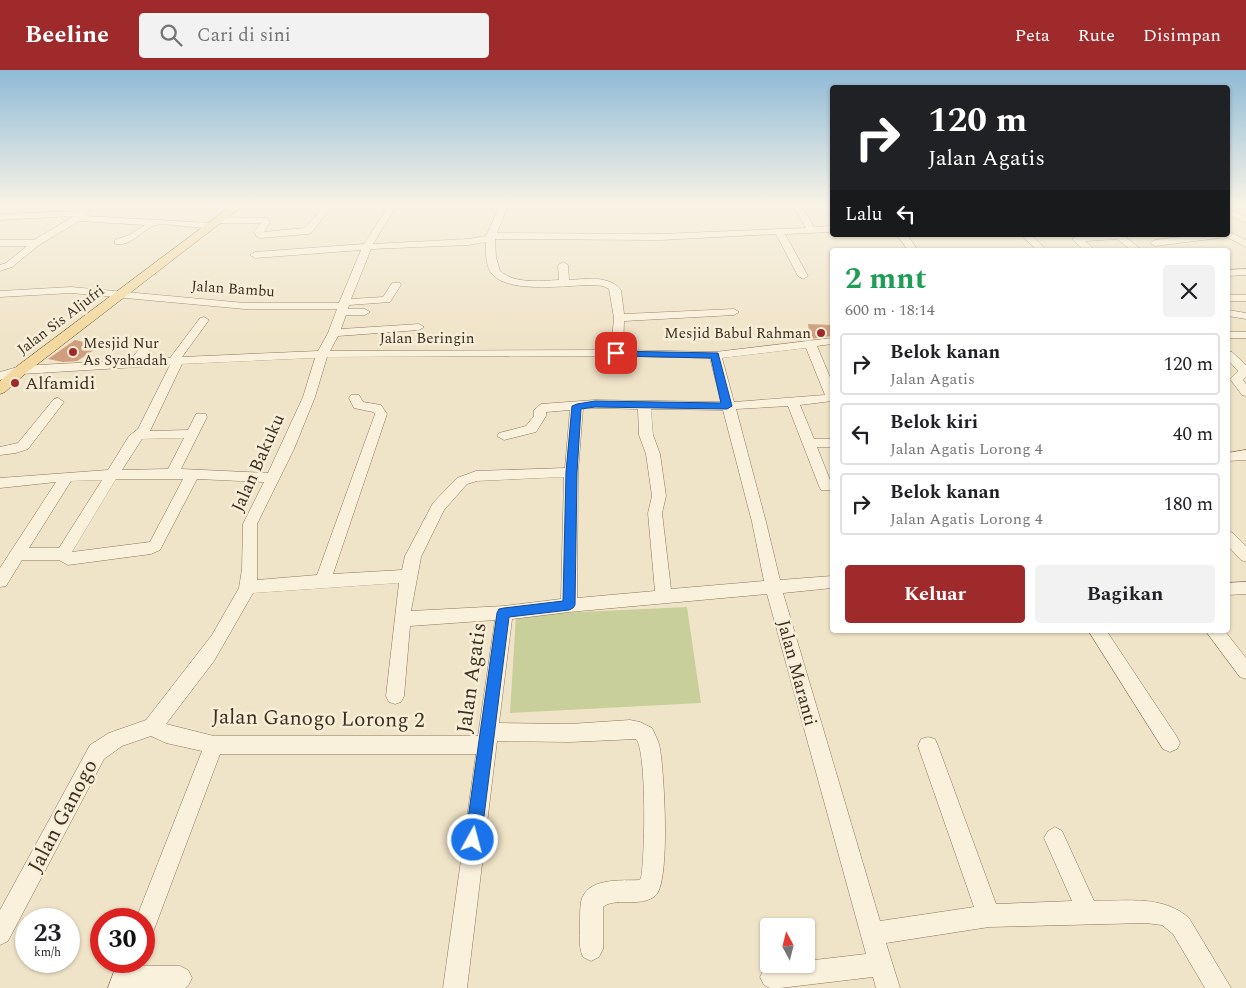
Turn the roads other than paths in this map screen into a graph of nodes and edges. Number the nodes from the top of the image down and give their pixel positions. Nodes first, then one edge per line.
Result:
1 (367, 247) edge
2 (30, 248) edge
3 (183, 248) edge
4 (342, 248) edge
5 (491, 248) edge
6 (788, 248) edge
7 (255, 255) dead end
8 (562, 265) dead end
9 (0, 268) edge
10 (1246, 272) edge
11 (1230, 273) edge
12 (804, 276) dead end
13 (564, 282) junction
14 (396, 285) dead end
15 (0, 294) edge
16 (14, 294) junction
17 (122, 295) junction
18 (1230, 298) edge
19 (1246, 298) edge
20 (0, 306) edge
21 (343, 307) junction
22 (365, 312) dead end
23 (734, 312) dead end
24 (1230, 313) edge
25 (1246, 316) edge
26 (619, 318) junction
27 (204, 320) dead end
28 (419, 327) dead end
29 (334, 333) junction
30 (1230, 335) edge
31 (1246, 335) edge
32 (830, 341) edge
33 (810, 344) junction
34 (146, 348) dead end
35 (616, 353) junction
36 (322, 354) junction
37 (715, 355) junction
38 (1230, 356) edge
39 (176, 361) junction
40 (134, 363) junction
41 (21, 370) junction
42 (0, 376) edge
43 (1232, 378) edge
44 (0, 389) edge
45 (830, 391) edge
46 (1246, 392) edge
47 (830, 397) edge
48 (355, 398) dead end
49 (792, 401) junction
50 (58, 402) dead end
51 (644, 405) junction
52 (577, 406) junction
53 (727, 406) junction
54 (201, 417) dead end
55 (191, 434) junction
56 (138, 435) junction
57 (504, 436) dead end
58 (809, 442) junction
59 (830, 443) edge
60 (0, 451) edge
61 (1246, 455) edge
62 (1230, 457) edge
63 (571, 472) junction
64 (172, 474) junction
65 (193, 474) junction
66 (110, 476) junction
67 (67, 477) junction
68 (273, 478) junction
69 (0, 483) edge
70 (826, 486) dead end
71 (1230, 539) edge
72 (17, 554) junction
73 (63, 554) junction
74 (1246, 557) edge
75 (408, 576) junction
76 (0, 581) edge
77 (323, 581) junction
78 (830, 582) edge
79 (247, 587) junction
80 (773, 587) junction
81 (1246, 588) edge
82 (1230, 589) edge
83 (664, 597) junction
84 (569, 605) junction
85 (504, 613) junction
86 (402, 619) junction
87 (1099, 633) edge
88 (1216, 633) edge
89 (1246, 671) edge
90 (395, 696) dead end
91 (152, 727) junction
92 (486, 739) junction
93 (1170, 743) dead end
94 (214, 744) junction
95 (928, 746) dead end
96 (1056, 838) dead end
97 (151, 908) edge
98 (1088, 912) junction
99 (989, 916) junction
100 (0, 934) edge
101 (872, 934) junction
102 (591, 949) dead end
103 (881, 964) junction
104 (125, 976) edge
105 (772, 977) dead end
106 (180, 978) dead end
107 (455, 988) edge
108 (888, 988) edge
109 (1219, 988) edge

1 - 21 street, Jalan Bakuku
2 - 9 street
3 - 17 main road, Jalan Sis Aljufri
4 - 7 street
5 - 13 street
6 - 12 street
8 - 13 street
10 - 11 street
13 - 26 street
14 - 21 street
15 - 16 street, Jalan Bambu
16 - 17 street, Jalan Bambu
16 - 20 street
17 - 21 street, Jalan Bambu
17 - 41 main road, Jalan Sis Aljufri
18 - 19 street
21 - 22 street
21 - 29 street, Jalan Bakuku
23 - 26 street
24 - 25 street
26 - 35 street
27 - 39 street
28 - 29 street
29 - 36 street, Jalan Bakuku
30 - 31 street
32 - 33 street, Jalan Beringin
33 - 37 street, Jalan Beringin
33 - 45 street
34 - 40 street
35 - 36 street, Jalan Beringin
35 - 37 street, Jalan Beringin
36 - 39 street, Jalan Beringin
36 - 68 street, Jalan Bakuku
37 - 53 street, Jalan Maranti
38 - 43 street
39 - 40 street, Jalan Beringin
39 - 56 street
40 - 41 street, Jalan Beringin
41 - 42 street, Jalan Beringin
41 - 44 main road, Jalan Sis Aljufri
43 - 46 street
47 - 49 street
48 - 77 street
49 - 53 street
49 - 58 street
50 - 60 street
51 - 52 street
51 - 53 street
51 - 83 street
52 - 57 street
52 - 63 street
53 - 80 street, Jalan Maranti
54 - 55 street
55 - 56 street
55 - 64 street
56 - 66 street
58 - 59 street
58 - 70 street
61 - 62 street
63 - 75 street
63 - 84 street
64 - 65 street
64 - 66 street
65 - 68 street
65 - 73 street
66 - 67 street
66 - 73 street
67 - 69 street
67 - 72 street
68 - 79 street, Jalan Bakuku
71 - 74 street
72 - 73 street
72 - 76 street
75 - 77 street
75 - 86 street
77 - 79 street
78 - 80 street, Jalan Agatis
79 - 91 street, Jalan Bakuku
80 - 83 street, Jalan Agatis
80 - 101 street, Jalan Maranti
81 - 82 street
83 - 84 street, Jalan Agatis
84 - 85 street, Jalan Agatis
85 - 86 street
85 - 92 street, Jalan Agatis
86 - 90 street
87 - 93 street
88 - 89 street
91 - 94 street, Jalan Ganogo Lorong 2
91 - 100 street, Jalan Ganogo
92 - 94 street, Jalan Ganogo Lorong 2
92 - 102 street, Jalan Ganogo Lorong 2
92 - 107 street, Jalan Agatis
94 - 97 street
95 - 99 street
96 - 98 street
98 - 99 street
98 - 109 street
99 - 101 street
101 - 103 street, Jalan Maranti
103 - 105 street
103 - 108 street, Jalan Maranti
104 - 106 street

